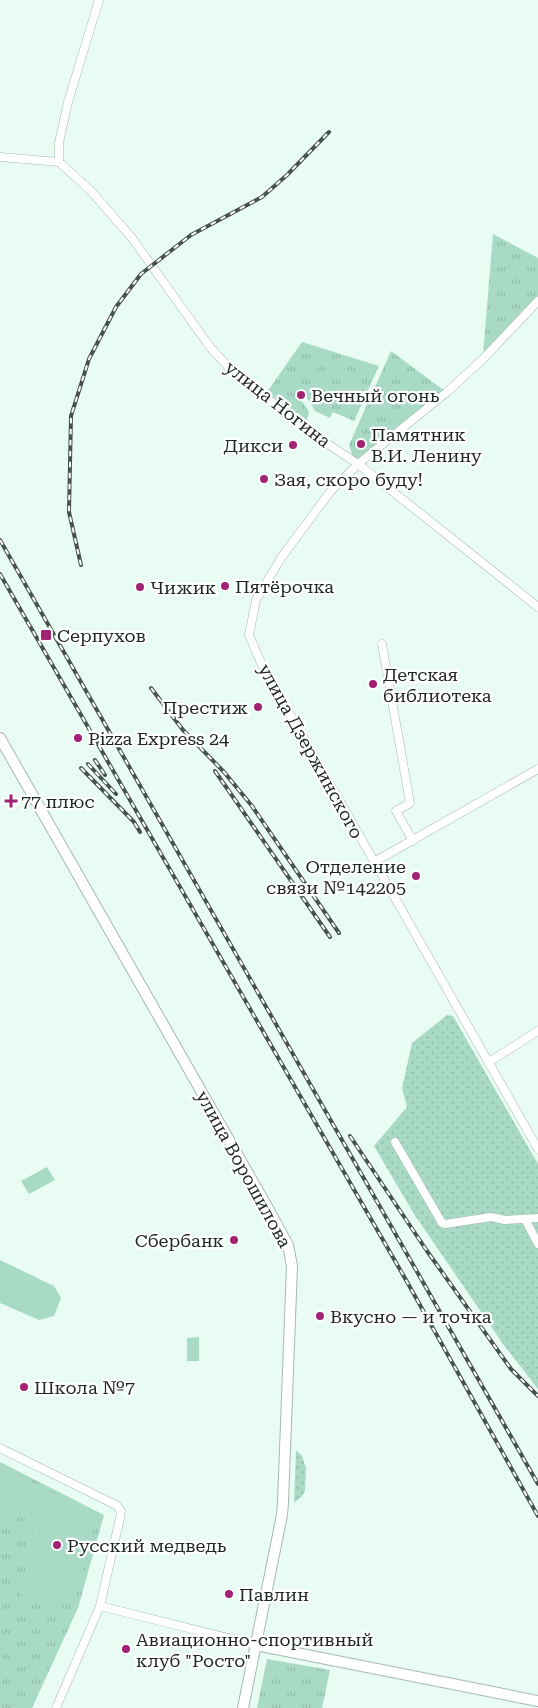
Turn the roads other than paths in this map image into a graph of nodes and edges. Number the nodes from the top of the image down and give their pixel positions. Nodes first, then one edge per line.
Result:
1 (99, 0) edge
2 (0, 157) edge
3 (59, 162) junction
4 (538, 301) edge
5 (358, 464) junction
6 (538, 607) edge
7 (382, 644) dead end
8 (0, 738) edge
9 (538, 769) edge
10 (413, 840) junction
11 (374, 862) junction
12 (538, 1031) edge
13 (489, 1062) junction
14 (395, 1142) dead end
15 (538, 1149) edge
16 (538, 1218) edge
17 (525, 1219) junction
18 (538, 1244) edge
19 (0, 1448) edge
20 (100, 1606) junction
21 (256, 1646) junction
22 (538, 1701) edge
23 (56, 1708) edge
24 (244, 1708) edge

1 - 3 street
2 - 3 street
3 - 5 street, улица Ногина
4 - 5 street, улица Дзержинского
5 - 6 street, улица Ногина
5 - 11 street, улица Дзержинского
7 - 10 street
8 - 21 main road, улица Ворошилова
9 - 10 street
10 - 11 street
11 - 13 street, улица Дзержинского
12 - 13 street
13 - 15 street, улица Дзержинского
14 - 17 street
16 - 17 street
17 - 18 street
19 - 20 street
20 - 21 street
20 - 23 street
21 - 22 main road
21 - 24 main road, улица Ворошилова

